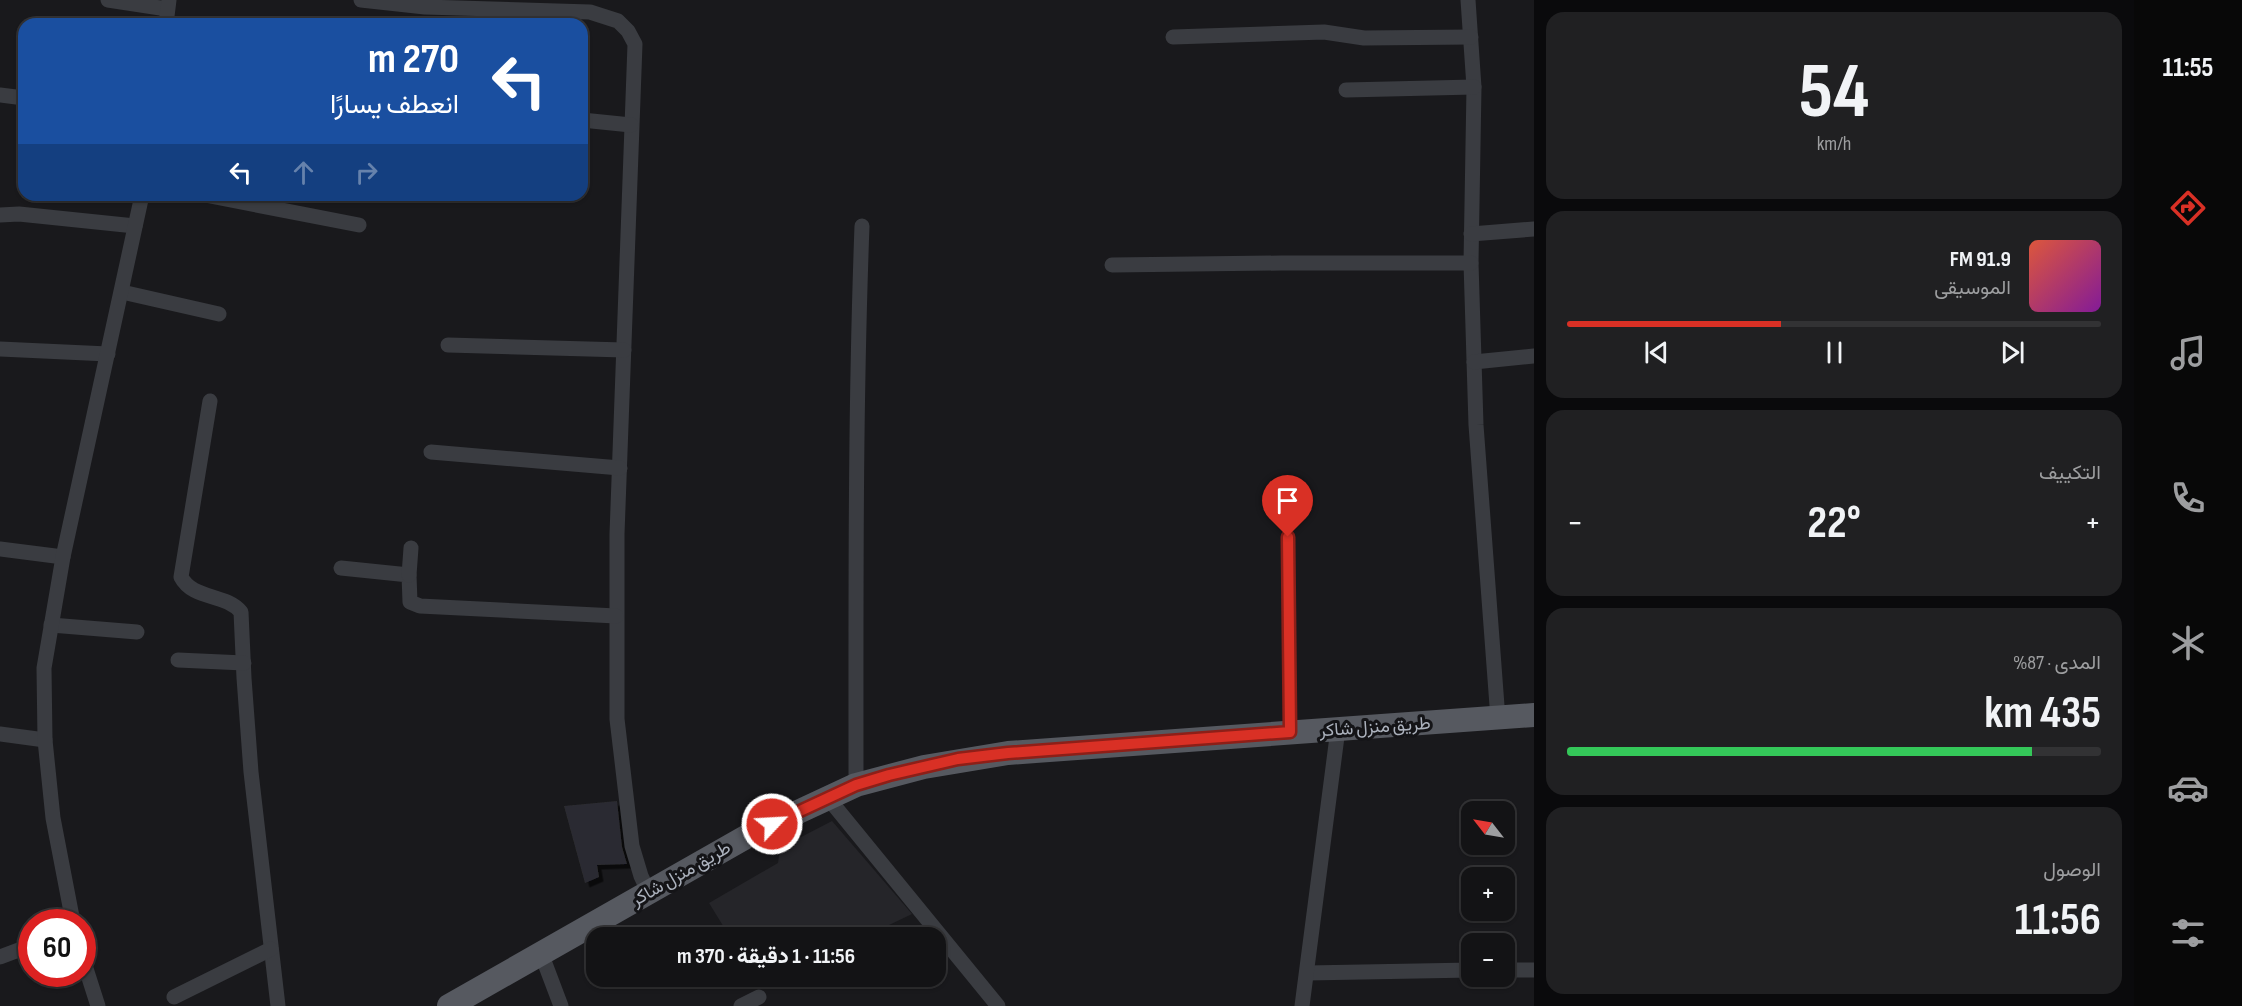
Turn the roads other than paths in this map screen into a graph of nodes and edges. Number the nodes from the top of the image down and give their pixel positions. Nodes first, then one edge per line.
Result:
1 (108, 0) edge
2 (361, 0) edge
3 (1468, 0) edge
4 (590, 6) edge
5 (167, 11) edge
6 (1173, 37) dead end
7 (1471, 37) junction
8 (1474, 87) junction
9 (1346, 90) dead end
10 (0, 95) edge
11 (18, 97) edge
12 (588, 121) edge
13 (631, 125) junction
14 (141, 201) edge
15 (236, 201) edge
16 (0, 215) edge
17 (359, 225) dead end
18 (135, 226) junction
19 (862, 226) dead end
20 (1534, 229) edge
21 (1471, 234) junction
22 (1471, 263) junction
23 (1112, 265) dead end
24 (122, 292) junction
25 (219, 314) dead end
26 (448, 345) dead end
27 (0, 349) edge
28 (624, 350) junction
29 (108, 354) junction
30 (1534, 356) edge
31 (1474, 362) junction
32 (210, 402) dead end
33 (431, 452) dead end
34 (620, 468) junction
35 (1287, 492) dead end
36 (411, 548) dead end
37 (0, 549) edge
38 (63, 557) junction
39 (341, 568) dead end
40 (409, 576) junction
41 (616, 616) junction
42 (51, 625) junction
43 (137, 632) dead end
44 (178, 660) dead end
45 (244, 663) junction
46 (1534, 716) edge
47 (1498, 719) junction
48 (1338, 729) junction
49 (1290, 732) junction
50 (0, 734) edge
51 (45, 740) junction
52 (856, 785) junction
53 (828, 798) junction
54 (649, 893) junction
55 (70, 909) edge
56 (271, 948) junction
57 (18, 950) edge
58 (541, 953) junction
59 (0, 957) edge
60 (1461, 970) edge
61 (1515, 970) edge
62 (1534, 970) edge
63 (1307, 973) junction
64 (92, 987) edge
65 (174, 997) dead end
66 (759, 997) dead end
67 (98, 1006) edge
68 (278, 1006) edge
69 (449, 1006) edge
70 (561, 1006) edge
71 (741, 1006) edge
72 (998, 1006) edge
73 (1302, 1006) edge

1 - 5 street
2 - 4 street
3 - 7 street
4 - 13 street
6 - 7 street
7 - 8 street
8 - 9 street
8 - 21 street
10 - 11 street
12 - 13 street
13 - 28 street
14 - 18 street
15 - 17 street
16 - 18 street
18 - 24 street
19 - 52 street
20 - 21 street
21 - 22 street
22 - 23 street
22 - 31 street
24 - 25 street
24 - 29 street
26 - 28 street
27 - 29 street
28 - 34 street
29 - 38 street
30 - 31 street
31 - 47 street
32 - 45 street
33 - 34 street
34 - 41 street
35 - 49 lane
36 - 40 street
37 - 38 street
38 - 42 street
39 - 40 street
40 - 41 street
41 - 54 street
42 - 43 street
42 - 51 street
44 - 45 street
45 - 56 street
46 - 47 main road, طريق منزل شاكر
47 - 48 main road, طريق منزل شاكر
48 - 49 main road, طريق منزل شاكر
48 - 63 street
49 - 52 main road, طريق منزل شاكر
50 - 51 street
51 - 55 street
52 - 53 main road, طريق منزل شاكر
53 - 54 main road, طريق منزل شاكر
53 - 72 street
54 - 58 main road, طريق منزل شاكر
56 - 65 street
56 - 68 street
57 - 59 street
58 - 69 main road, طريق منزل شاكر
58 - 70 street
60 - 63 street
61 - 62 street
63 - 73 street
64 - 67 street
66 - 71 street

